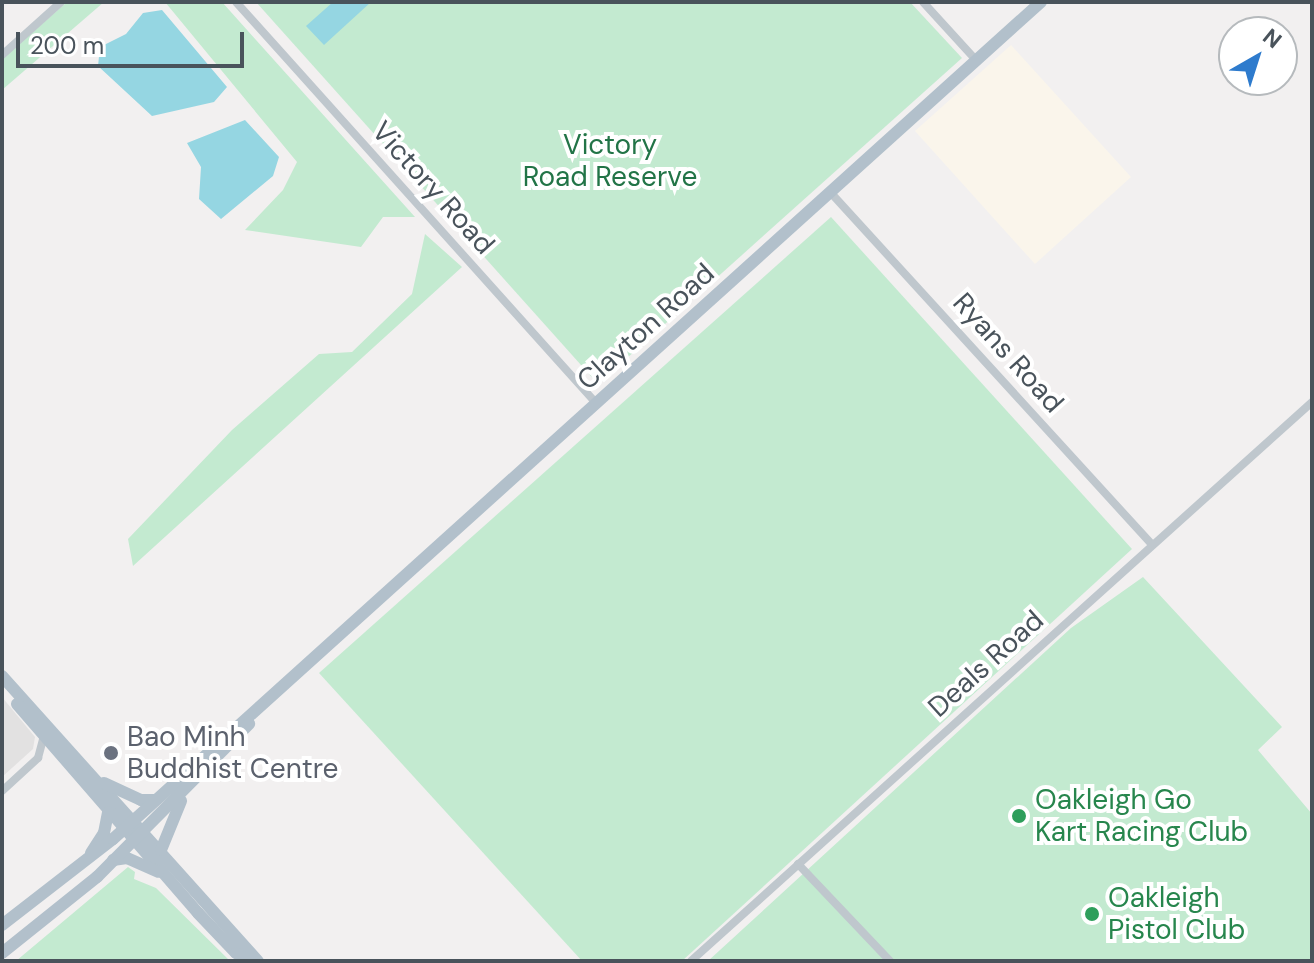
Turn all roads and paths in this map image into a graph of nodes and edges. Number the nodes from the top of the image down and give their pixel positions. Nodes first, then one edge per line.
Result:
1 (61, 2) edge
2 (236, 2) edge
3 (923, 2) edge
4 (1041, 2) edge
5 (2, 55) edge
6 (976, 60) junction
7 (831, 193) junction
8 (1312, 402) edge
9 (597, 404) junction
10 (1152, 544) junction
11 (2, 676) edge
12 (2, 686) edge
13 (44, 736) junction
14 (38, 758) junction
15 (62, 758) junction
16 (95, 777) junction
17 (191, 780) junction
18 (2, 791) edge
19 (155, 800) junction
20 (108, 812) junction
21 (134, 820) junction
22 (123, 830) junction
23 (144, 831) junction
24 (133, 841) junction
25 (161, 850) junction
26 (113, 860) junction
27 (798, 864) junction
28 (81, 867) junction
29 (173, 884) junction
30 (2, 925) edge
31 (24, 938) junction
32 (2, 953) edge
33 (7, 961) edge
34 (252, 961) edge
35 (258, 961) edge
36 (691, 961) edge
37 (890, 961) edge

1 - 5 street
2 - 9 street, Victory Road
3 - 6 street
4 - 6 main road, Clayton Road
6 - 7 main road, Clayton Road
7 - 9 main road, Clayton Road
7 - 10 street, Ryans Road
8 - 10 street, Deals Road
9 - 17 main road, Clayton Road
10 - 27 street, Deals Road
11 - 16 main road
12 - 13 main road
13 - 14 street
13 - 15 main road
14 - 15 street
14 - 18 street
15 - 20 main road
16 - 19 main road
16 - 21 main road
17 - 19 main road, Clayton Road
17 - 23 main road, Clayton Road
17 - 25 main road
19 - 21 main road, Clayton Road
20 - 22 main road
20 - 28 main road
21 - 22 main road, Clayton Road
21 - 23 main road
22 - 24 main road
22 - 28 main road, Clayton Road
23 - 24 main road, Clayton Road
23 - 25 main road
24 - 26 main road, Clayton Road
24 - 29 main road
25 - 35 main road
26 - 29 main road
26 - 31 main road, Clayton Road
27 - 36 street, Deals Road
27 - 37 street
28 - 30 main road
29 - 34 main road
31 - 32 main road
31 - 33 main road

